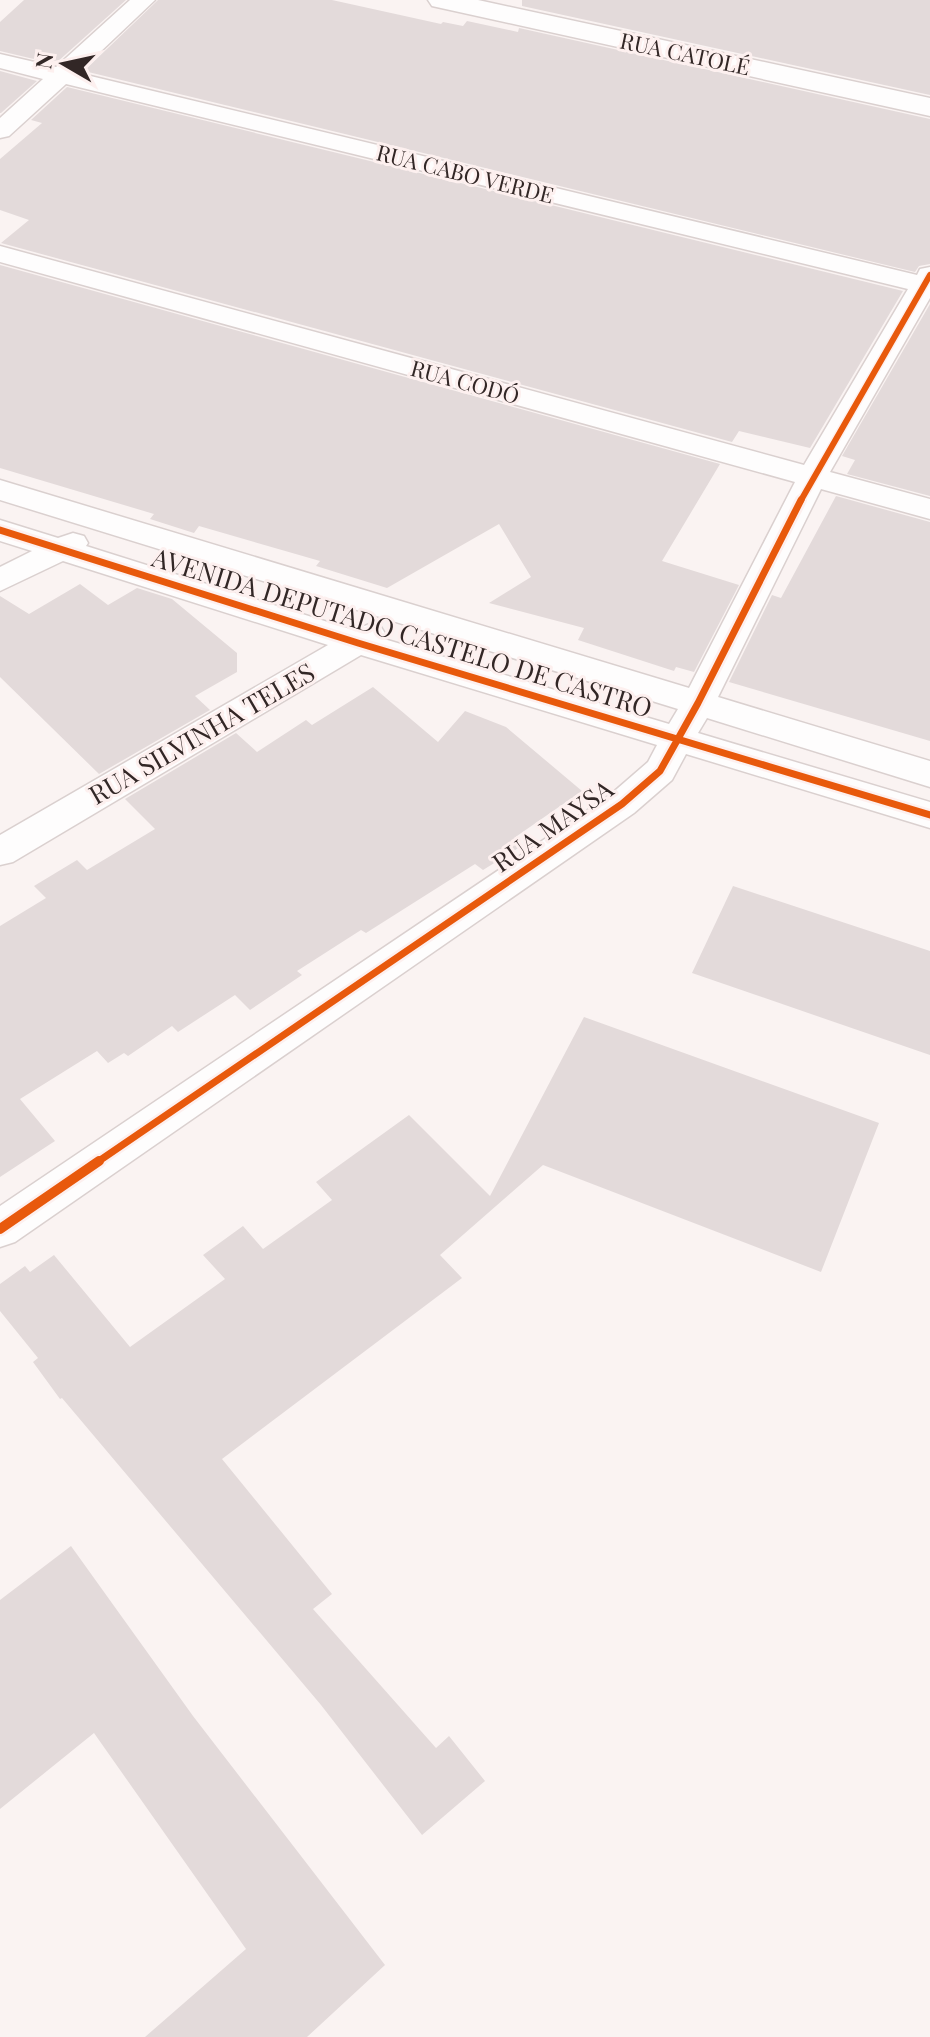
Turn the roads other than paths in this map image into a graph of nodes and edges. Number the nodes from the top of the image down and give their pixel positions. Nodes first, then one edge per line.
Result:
1 (144, 0) edge
2 (441, 0) edge
3 (543, 0) edge
4 (597, 23) junction
5 (0, 61) edge
6 (62, 77) junction
7 (930, 86) edge
8 (930, 107) edge
9 (0, 131) edge
10 (0, 254) edge
11 (928, 282) edge
12 (812, 477) junction
13 (0, 490) edge
14 (930, 509) edge
15 (106, 523) junction
16 (0, 530) edge
17 (61, 550) junction
18 (0, 580) edge
19 (403, 613) junction
20 (358, 643) junction
21 (698, 703) junction
22 (680, 737) junction
23 (930, 774) edge
24 (930, 815) edge
25 (0, 852) edge
26 (0, 1229) edge

1 - 6 street
2 - 4 street, RUA CATOLÉ
3 - 4 street, RUA CATOLÉ
4 - 7 street, RUA CATOLÉ
4 - 8 street, RUA CATOLÉ
5 - 6 street, RUA CABO VERDE
6 - 9 street
6 - 11 street, RUA CABO VERDE
10 - 12 street, RUA CODÓ
11 - 12 street, RUA MAYSA
12 - 14 street, RUA CODÓ
12 - 21 street, RUA MAYSA
13 - 15 street, AVENIDA DEPUTADO CASTELO DE CASTRO
15 - 17 street
15 - 19 street, AVENIDA DEPUTADO CASTELO DE CASTRO
16 - 17 street, AVENIDA DEPUTADO CASTELO DE CASTRO
17 - 18 street
17 - 20 street, AVENIDA DEPUTADO CASTELO DE CASTRO
19 - 20 street, RUA SILVINHA TELES
19 - 21 street, AVENIDA DEPUTADO CASTELO DE CASTRO
20 - 22 street, AVENIDA DEPUTADO CASTELO DE CASTRO
20 - 25 street, RUA SILVINHA TELES
21 - 22 street, RUA MAYSA
21 - 23 street, AVENIDA DEPUTADO CASTELO DE CASTRO
22 - 24 street, AVENIDA DEPUTADO CASTELO DE CASTRO
22 - 26 street, RUA MAYSA

